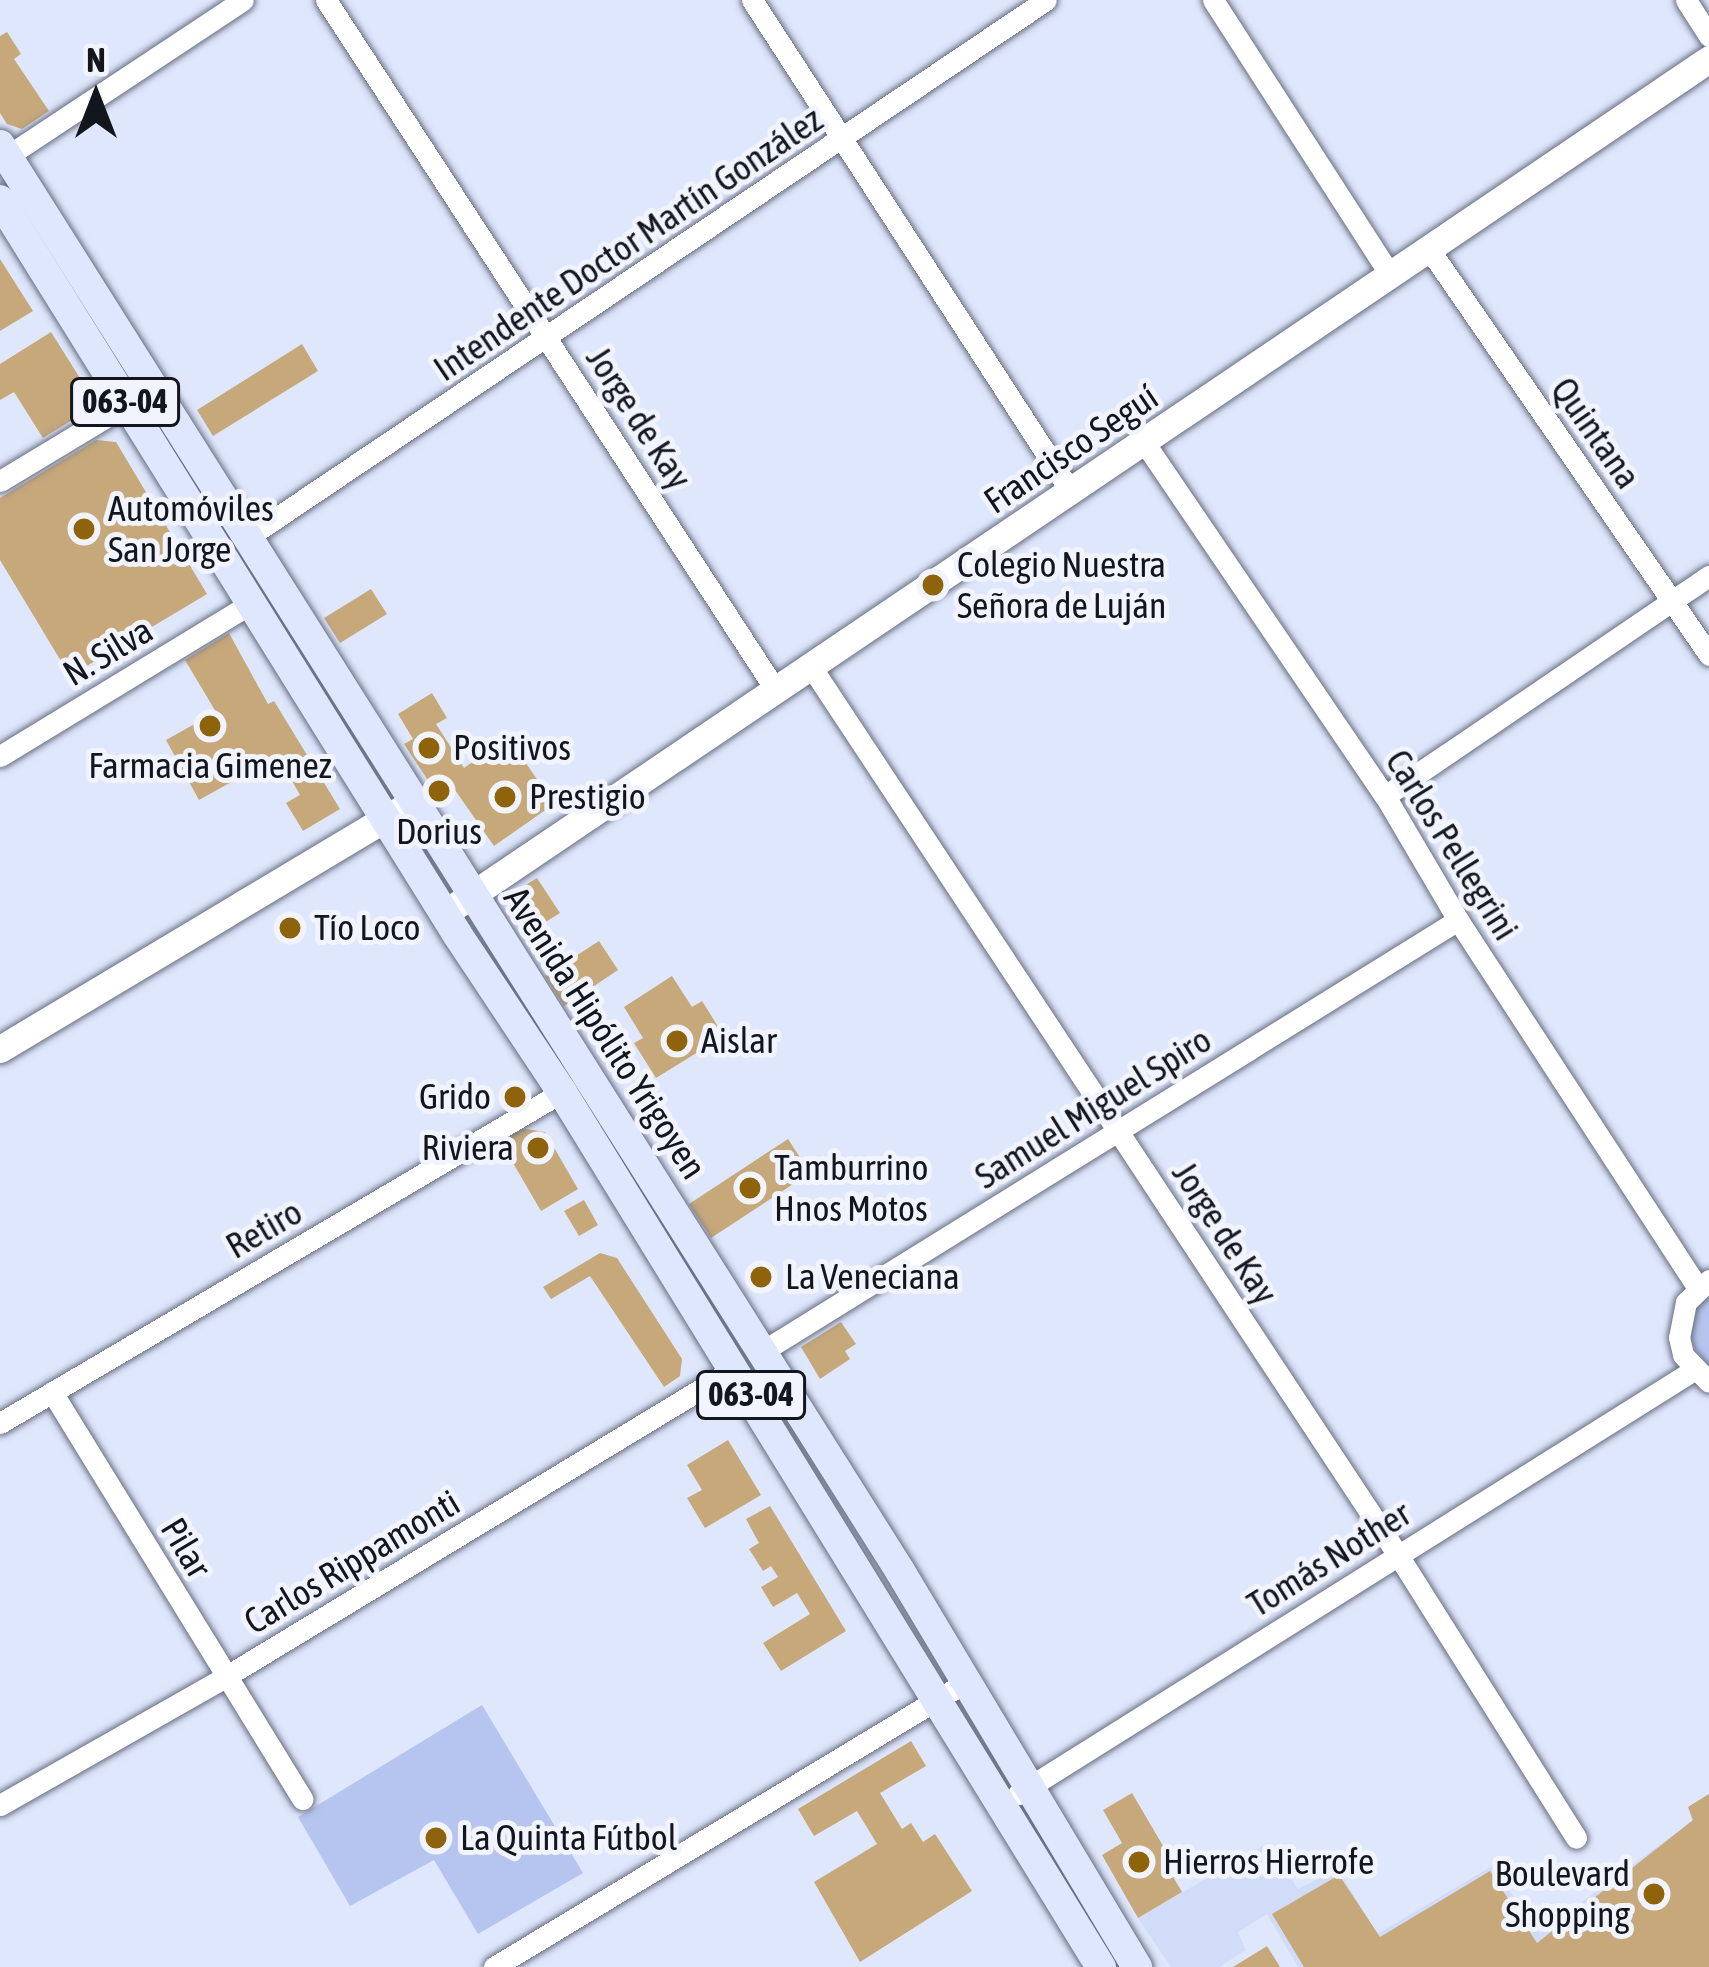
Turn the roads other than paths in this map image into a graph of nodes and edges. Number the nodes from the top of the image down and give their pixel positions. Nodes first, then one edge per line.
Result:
1 (243, 0) edge
2 (326, 0) edge
3 (752, 0) edge
4 (1046, 0) edge
5 (1213, 0) edge
6 (1686, 0) edge
7 (1709, 36) edge
8 (1709, 58) edge
9 (843, 139) junction
10 (2, 154) edge
11 (0, 200) edge
12 (1429, 249) junction
13 (1390, 275) junction
14 (548, 338) junction
15 (126, 405) junction
16 (1144, 442) junction
17 (0, 482) edge
18 (1071, 492) junction
19 (245, 538) junction
20 (1709, 577) edge
21 (1673, 602) junction
22 (250, 604) junction
23 (1709, 655) edge
24 (812, 668) junction
25 (777, 692) junction
26 (0, 756) edge
27 (1385, 796) junction
28 (414, 801) junction
29 (386, 819) junction
30 (473, 898) junction
31 (445, 913) junction
32 (1458, 920) junction
33 (0, 1049) edge
34 (562, 1092) junction
35 (1119, 1131) junction
36 (1704, 1284) edge
37 (763, 1351) junction
38 (734, 1369) junction
39 (1701, 1376) edge
40 (52, 1392) junction
41 (0, 1423) edge
42 (1398, 1555) junction
43 (225, 1677) junction
44 (966, 1682) junction
45 (938, 1699) junction
46 (1028, 1787) junction
47 (302, 1799) dead end
48 (0, 1804) edge
49 (1001, 1806) junction
50 (1576, 1838) dead end
51 (494, 1967) edge
52 (1101, 1967) edge
53 (1137, 1967) edge

1 - 10 street
2 - 14 street, Jorge de Kay
3 - 9 street
4 - 9 street, Intendente Doctor Martín González
5 - 13 street
6 - 7 street
8 - 12 street, Francisco Seguí
9 - 14 street, Intendente Doctor Martín González
9 - 18 street
10 - 19 main road, Avenida Hipólito Yrigoyen / 063-04
11 - 15 main road, Avenida Hipólito Yrigoyen / 063-04
12 - 13 street, Francisco Seguí
12 - 21 street, Quintana
13 - 16 street, Francisco Seguí
14 - 19 street, Intendente Doctor Martín González
14 - 25 street, Jorge de Kay
15 - 17 street
15 - 22 main road, Avenida Hipólito Yrigoyen / 063-04
16 - 18 street, Francisco Seguí
16 - 27 street, Carlos Pellegrini
18 - 24 street, Francisco Seguí
19 - 28 main road, Avenida Hipólito Yrigoyen / 063-04
20 - 21 street
21 - 23 street, Quintana
21 - 27 street
22 - 26 street, N. Silva
22 - 29 main road, Avenida Hipólito Yrigoyen / 063-04
24 - 25 street, Francisco Seguí
24 - 35 street, Jorge de Kay
25 - 30 street, Francisco Seguí
27 - 32 street, Carlos Pellegrini
28 - 29 street
28 - 30 main road, Avenida Hipólito Yrigoyen / 063-04
29 - 31 main road, Avenida Hipólito Yrigoyen / 063-04
29 - 33 street
30 - 31 street, Francisco Seguí
30 - 37 main road, Avenida Hipólito Yrigoyen / 063-04
31 - 34 main road, Avenida Hipólito Yrigoyen / 063-04
32 - 35 street, Samuel Miguel Spiro
32 - 36 street, Carlos Pellegrini
34 - 38 main road, Avenida Hipólito Yrigoyen / 063-04
34 - 40 street, Retiro
35 - 37 street, Samuel Miguel Spiro
35 - 42 street, Jorge de Kay
36 - 39 street
37 - 44 main road, Avenida Hipólito Yrigoyen / 063-04
38 - 43 street, Carlos Rippamonti
38 - 45 main road, Avenida Hipólito Yrigoyen / 063-04
39 - 42 street, Tomás Nother
40 - 41 street, Retiro
40 - 43 street, Pilar
42 - 46 street, Tomás Nother
42 - 50 street, Jorge de Kay
43 - 47 street, Pilar
43 - 48 street, Carlos Rippamonti
44 - 45 street
44 - 46 main road, Avenida Hipólito Yrigoyen / 063-04
45 - 49 main road, Avenida Hipólito Yrigoyen / 063-04
45 - 51 street
46 - 49 street, Tomás Nother
46 - 53 main road, Avenida Hipólito Yrigoyen / 063-04
49 - 52 main road, Avenida Hipólito Yrigoyen / 063-04

